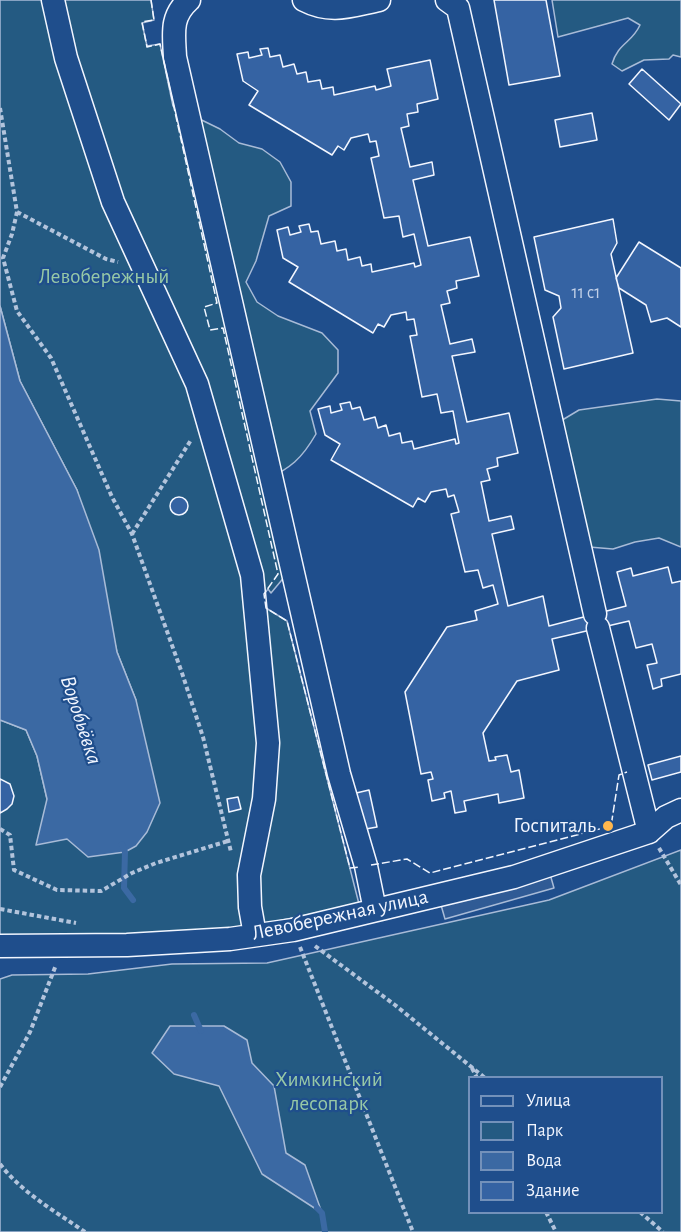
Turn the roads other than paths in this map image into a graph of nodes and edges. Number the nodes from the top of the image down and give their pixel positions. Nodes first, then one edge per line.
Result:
1 (52, 0) edge
2 (189, 0) edge
3 (304, 0) edge
4 (378, 0) edge
5 (447, 0) edge
6 (673, 813) edge
7 (649, 832) junction
8 (375, 910) junction
9 (255, 935) junction
10 (0, 946) edge

1 - 9 street
2 - 8 street
3 - 4 street
5 - 7 street
6 - 7 street, Левобережная улица
7 - 8 street, Левобережная улица
8 - 9 street, Левобережная улица
9 - 10 street, Левобережная улица

